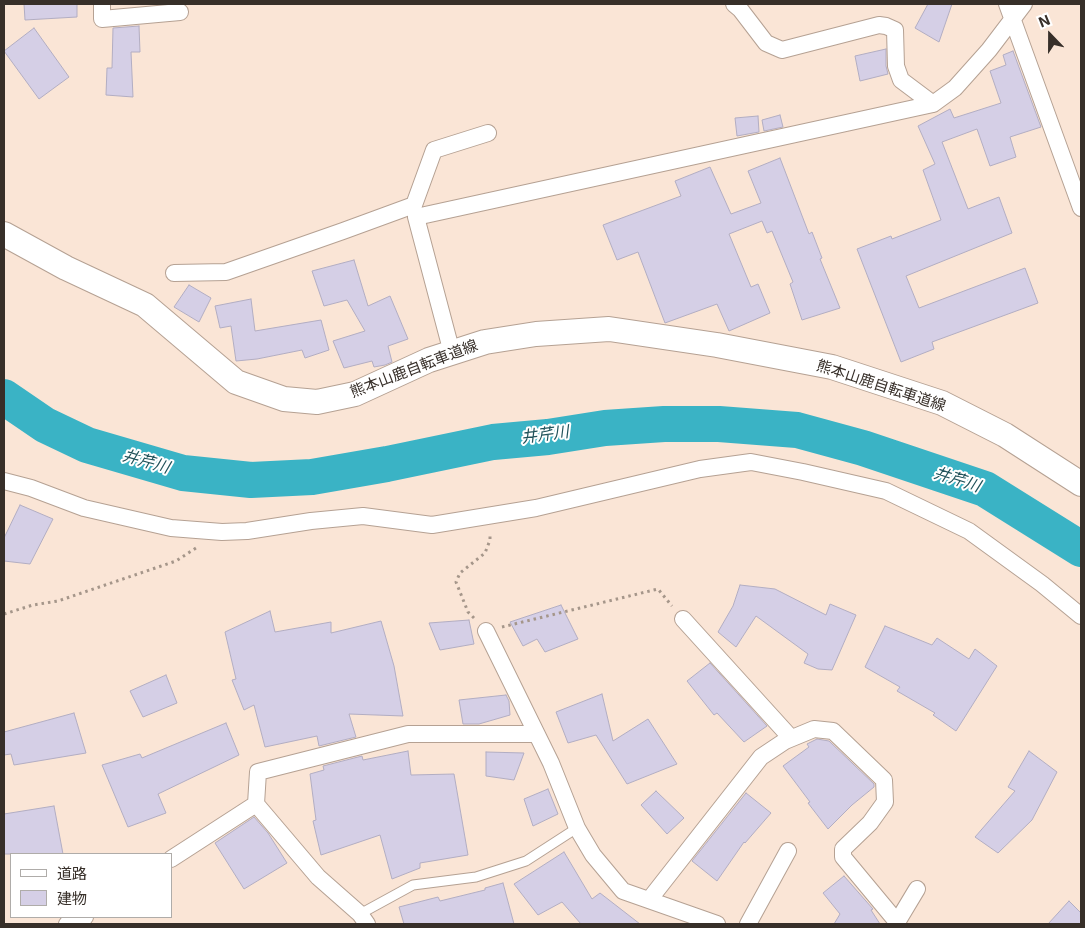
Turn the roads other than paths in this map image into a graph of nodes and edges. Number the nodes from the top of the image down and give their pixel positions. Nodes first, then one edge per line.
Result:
1 (102, 4) edge
2 (734, 4) edge
3 (1024, 4) edge
4 (1010, 11) edge
5 (180, 12) dead end
6 (933, 104) junction
7 (488, 133) dead end
8 (1081, 208) edge
9 (415, 211) junction
10 (4, 234) edge
11 (174, 274) dead end
12 (452, 352) junction
13 (4, 481) edge
14 (1081, 484) edge
15 (1081, 616) edge
16 (683, 619) road end
17 (486, 631) road end
18 (536, 734) junction
19 (791, 738) junction
20 (256, 804) junction
21 (577, 828) junction
22 (788, 851) dead end
23 (172, 858) edge
24 (916, 888) dead end
25 (649, 900) junction
26 (83, 918) edge
27 (364, 919) edge
28 (897, 923) edge
29 (68, 924) edge
30 (717, 924) edge
31 (748, 924) edge

1 - 5 street
2 - 6 street
3 - 4 street
4 - 6 street
4 - 8 street
6 - 9 street
7 - 9 street
9 - 11 street
9 - 12 street
10 - 12 main road, 熊本山鹿自転車道線
12 - 14 main road, 熊本山鹿自転車道線
13 - 15 street
16 - 19 street
17 - 18 street
18 - 20 street
18 - 21 street
19 - 25 street
19 - 28 street
20 - 23 street
20 - 27 street
21 - 25 street
21 - 27 lane
22 - 31 street
24 - 28 street
25 - 30 street
26 - 29 street

